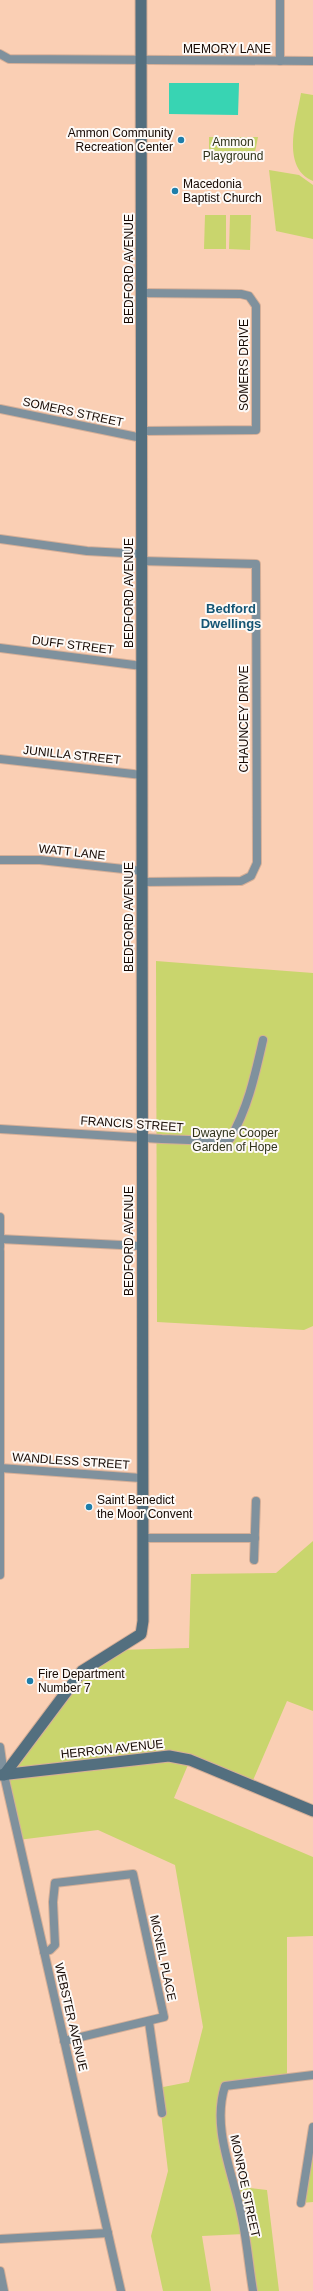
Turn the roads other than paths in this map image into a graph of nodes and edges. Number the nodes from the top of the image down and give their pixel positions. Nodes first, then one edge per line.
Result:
1 (141, 0) edge
2 (280, 0) edge
3 (0, 54) edge
4 (142, 60) junction
5 (280, 61) junction
6 (313, 61) edge
7 (142, 293) junction
8 (0, 408) edge
9 (142, 435) junction
10 (0, 539) edge
11 (142, 558) junction
12 (0, 648) edge
13 (142, 666) junction
14 (0, 759) edge
15 (142, 775) junction
16 (0, 860) edge
17 (142, 876) junction
18 (263, 1040) dead end
19 (0, 1129) edge
20 (142, 1137) junction
21 (0, 1217) edge
22 (0, 1239) edge
23 (141, 1246) junction
24 (0, 1247) edge
25 (0, 1251) edge
26 (0, 1315) edge
27 (0, 1456) edge
28 (0, 1468) edge
29 (141, 1478) junction
30 (256, 1501) dead end
31 (142, 1538) junction
32 (255, 1538) junction
33 (254, 1560) dead end
34 (0, 1575) edge
35 (0, 1747) edge
36 (2, 1775) edge
37 (313, 1811) edge
38 (44, 1952) junction
39 (149, 2022) junction
40 (64, 2041) junction
41 (313, 2076) edge
42 (162, 2113) dead end
43 (313, 2127) edge
44 (301, 2203) dead end
45 (108, 2233) junction
46 (0, 2239) edge
47 (0, 2270) edge
48 (4, 2291) edge
49 (121, 2291) edge
50 (253, 2291) edge

1 - 4 street, BEDFORD AVENUE
2 - 5 street
3 - 4 street, MEMORY LANE
4 - 5 street, MEMORY LANE
4 - 7 street, BEDFORD AVENUE
5 - 6 street, MEMORY LANE
7 - 9 street, BEDFORD AVENUE
7 - 9 street, SOMERS DRIVE
8 - 9 street, SOMERS STREET
9 - 11 street, BEDFORD AVENUE
10 - 11 street
11 - 13 street, BEDFORD AVENUE
11 - 17 street, CHAUNCEY DRIVE
12 - 13 street, DUFF STREET
13 - 15 street, BEDFORD AVENUE
14 - 15 street, JUNILLA STREET
15 - 17 street, BEDFORD AVENUE
16 - 17 street, WATT LANE
17 - 20 street, BEDFORD AVENUE
18 - 20 street, FRANCIS STREET
19 - 20 street, FRANCIS STREET
20 - 23 street, BEDFORD AVENUE
21 - 22 street
22 - 23 street
22 - 24 street
23 - 29 street, BEDFORD AVENUE
25 - 26 street
26 - 27 street
27 - 28 street
28 - 29 street, WANDLESS STREET
28 - 34 street
29 - 31 street, BEDFORD AVENUE
30 - 32 street
31 - 32 street
31 - 36 street, BEDFORD AVENUE
32 - 33 street
35 - 36 street, WEBSTER AVENUE
36 - 37 street, HERRON AVENUE
36 - 38 street, WEBSTER AVENUE
38 - 39 street, MCNEIL PLACE
38 - 40 street, WEBSTER AVENUE
39 - 40 street, MCNEIL PLACE
39 - 42 street
40 - 45 street, WEBSTER AVENUE
41 - 50 street, MONROE STREET
43 - 44 street
45 - 46 street
45 - 49 street, WEBSTER AVENUE
47 - 48 street

